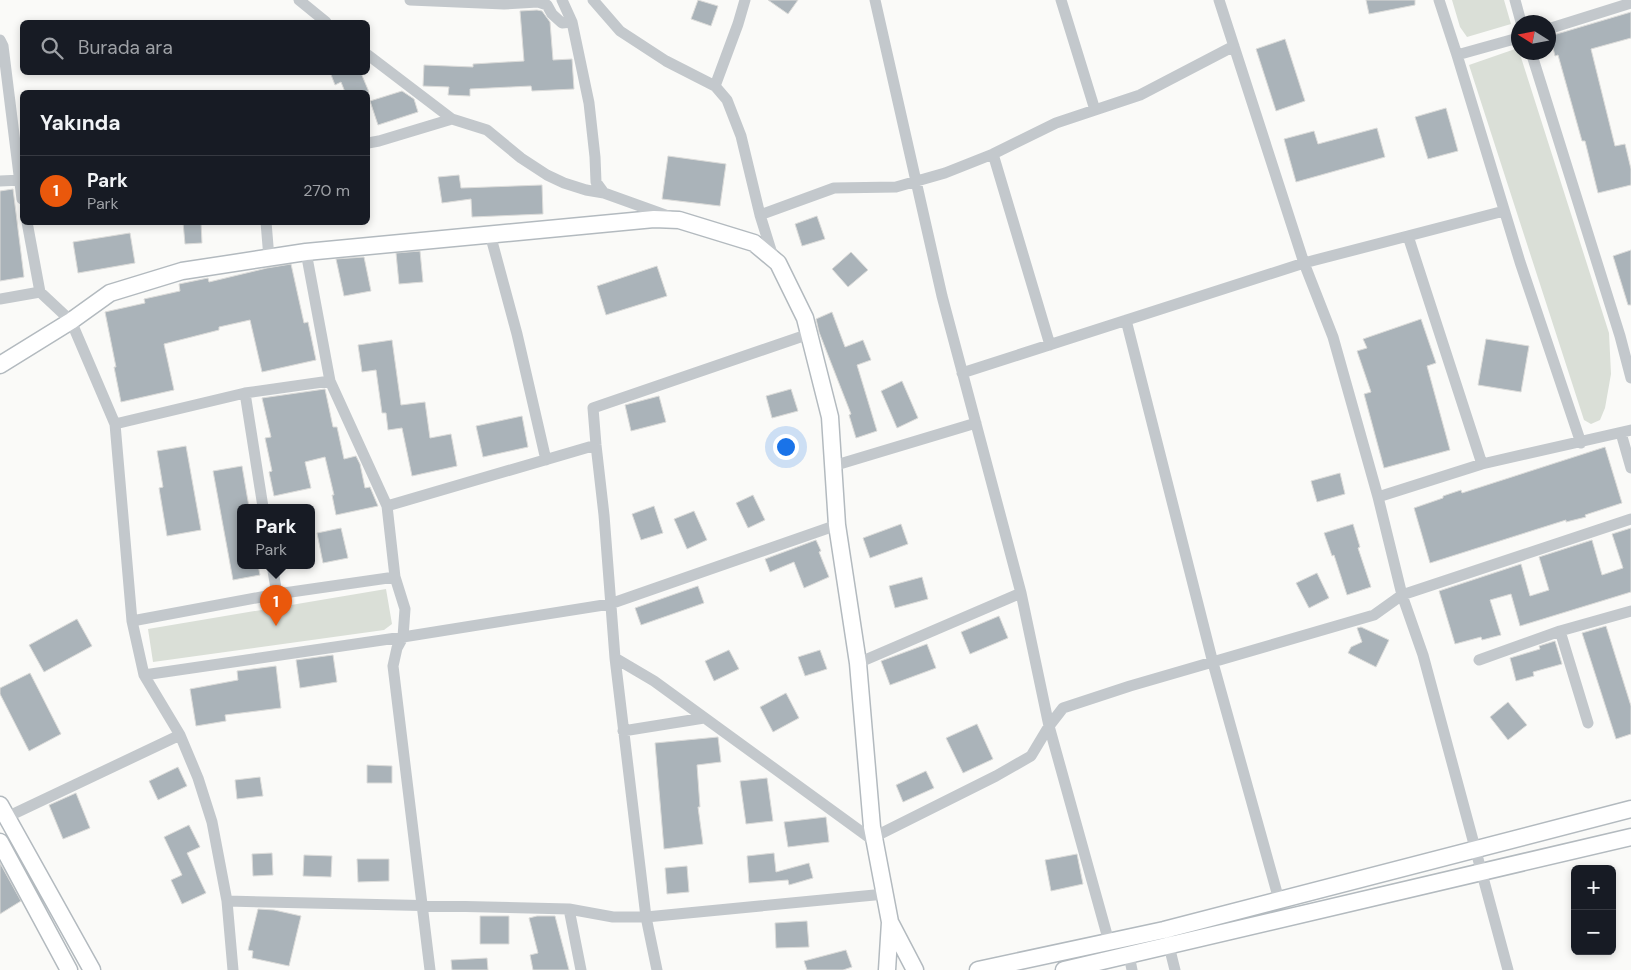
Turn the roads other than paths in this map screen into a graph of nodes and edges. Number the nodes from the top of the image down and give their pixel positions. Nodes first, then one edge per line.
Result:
1 (301, 0) edge
2 (410, 0) edge
3 (562, 0) edge
4 (593, 0) edge
5 (745, 0) edge
6 (875, 0) edge
7 (1060, 0) edge
8 (1219, 0) edge
9 (1439, 0) edge
10 (1514, 0) edge
11 (429, 1) edge
12 (1627, 2) edge
13 (1519, 15) edge
14 (324, 20) edge
15 (572, 22) junction
16 (1556, 26) edge
17 (0, 40) edge
18 (1511, 40) edge
19 (1234, 46) junction
20 (1458, 55) junction
21 (370, 57) edge
22 (1534, 60) edge
23 (715, 86) junction
24 (1095, 110) junction
25 (452, 119) junction
26 (370, 142) edge
27 (993, 154) junction
28 (20, 172) edge
29 (20, 180) edge
30 (0, 181) edge
31 (917, 181) junction
32 (604, 193) junction
33 (1504, 211) junction
34 (760, 215) junction
35 (679, 220) junction
36 (28, 225) edge
37 (266, 225) edge
38 (490, 234) junction
39 (1408, 236) junction
40 (306, 252) junction
41 (270, 258) junction
42 (774, 260) junction
43 (1304, 263) junction
44 (40, 292) junction
45 (0, 299) edge
46 (1126, 320) junction
47 (71, 321) junction
48 (809, 334) junction
49 (1626, 334) edge
50 (1050, 345) junction
51 (0, 365) edge
52 (962, 372) junction
53 (1631, 378) edge
54 (330, 381) junction
55 (244, 393) junction
56 (976, 423) junction
57 (115, 424) junction
58 (1626, 432) edge
59 (1581, 443) junction
60 (596, 445) junction
61 (546, 460) junction
62 (1482, 464) junction
63 (833, 466) junction
64 (1631, 468) edge
65 (1378, 497) junction
66 (262, 504) edge
67 (387, 506) junction
68 (1631, 519) edge
69 (837, 525) junction
70 (273, 569) edge
71 (395, 577) junction
72 (1021, 593) junction
73 (277, 594) junction
74 (1402, 595) junction
75 (610, 604) junction
76 (1631, 611) edge
77 (132, 622) junction
78 (1560, 631) junction
79 (404, 637) junction
80 (615, 658) junction
81 (1478, 660) dead end
82 (858, 663) junction
83 (1213, 663) junction
84 (144, 675) junction
85 (704, 718) junction
86 (1588, 723) dead end
87 (1048, 726) junction
88 (623, 731) junction
89 (180, 735) junction
90 (1631, 809) edge
91 (3, 811) edge
92 (1631, 837) edge
93 (874, 839) junction
94 (0, 842) edge
95 (1476, 849) junction
96 (1482, 872) junction
97 (885, 894) junction
98 (1279, 900) junction
99 (227, 901) junction
100 (423, 904) junction
101 (569, 909) junction
102 (646, 917) junction
103 (890, 922) junction
104 (1164, 930) junction
105 (1109, 942) junction
106 (1169, 946) junction
107 (1130, 963) edge
108 (68, 970) edge
109 (92, 970) edge
110 (233, 970) edge
111 (430, 970) edge
112 (581, 970) edge
113 (657, 970) edge
114 (887, 970) edge
115 (915, 970) edge
116 (978, 970) edge
117 (1064, 970) edge
118 (1175, 970) edge
119 (1508, 970) edge

1 - 14 street
2 - 11 street
3 - 15 street
4 - 23 street
5 - 23 street
6 - 31 street
7 - 24 street
8 - 19 street
9 - 20 street
10 - 13 street
11 - 15 street
12 - 16 street
15 - 32 street
17 - 28 street
18 - 20 street
19 - 24 street
19 - 43 street
20 - 33 street
21 - 25 street
22 - 49 street
23 - 34 street
24 - 27 street
25 - 26 street
25 - 32 street
27 - 31 street
27 - 50 street
29 - 30 street
31 - 34 street
31 - 52 street
32 - 35 street
33 - 39 street
33 - 59 street
34 - 42 street
35 - 38 street
35 - 42 street
36 - 44 street
37 - 41 street
38 - 40 street
38 - 61 street
39 - 43 street
39 - 62 street
40 - 41 street
40 - 54 street
41 - 47 street
42 - 48 street
43 - 46 street
43 - 65 street
44 - 45 street
44 - 47 street
46 - 50 street
46 - 83 street
47 - 51 street
47 - 57 street
48 - 60 street
48 - 63 street
49 - 53 street
50 - 52 street
52 - 56 street
54 - 55 street
54 - 67 street
55 - 57 street
55 - 66 street
56 - 63 street
56 - 72 street
57 - 77 street
58 - 59 street
58 - 64 street
59 - 62 street
60 - 61 street
60 - 75 street
61 - 67 street
62 - 65 street
63 - 69 street
65 - 74 street
67 - 71 street
68 - 74 street
69 - 75 street
69 - 82 street
70 - 73 street
71 - 73 street
71 - 79 street
72 - 82 street
72 - 87 street
73 - 77 street
74 - 83 street
74 - 95 street
75 - 79 street
75 - 80 street
76 - 78 street
77 - 84 street
78 - 81 street
78 - 86 street
79 - 84 street
79 - 100 street
80 - 85 street
80 - 88 street
82 - 93 street
83 - 87 street
83 - 98 street
84 - 89 street
85 - 88 street
85 - 93 street
87 - 93 street
87 - 105 street
88 - 102 street
89 - 91 street
89 - 99 street
90 - 95 street
91 - 109 street
92 - 96 street
93 - 97 street
94 - 108 street
95 - 96 street
95 - 98 street
96 - 106 street
96 - 119 street
97 - 102 street
97 - 103 street
98 - 104 street
99 - 100 street
99 - 110 street
100 - 101 street
100 - 111 street
101 - 102 street
101 - 112 street
102 - 113 street
103 - 114 street
103 - 115 street
104 - 105 street
104 - 106 street
105 - 116 street
106 - 107 street
106 - 118 street
107 - 117 street

